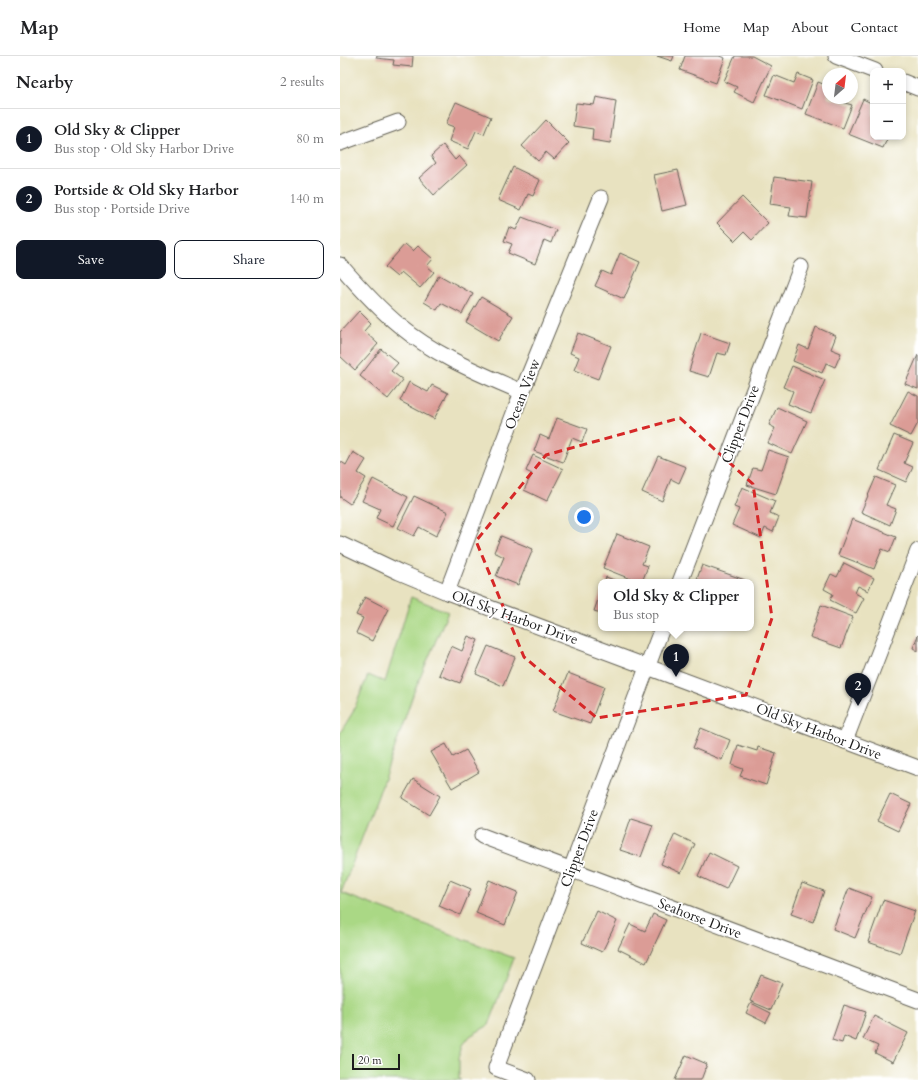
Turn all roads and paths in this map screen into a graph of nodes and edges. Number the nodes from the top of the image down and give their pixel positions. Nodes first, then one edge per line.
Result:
1 (836, 56) edge
2 (870, 69) edge
3 (906, 83) edge
4 (918, 88) edge
5 (398, 122) dead end
6 (340, 143) edge
7 (601, 198) dead end
8 (340, 265) edge
9 (801, 267) dead end
10 (522, 392) junction
11 (340, 544) edge
12 (918, 551) edge
13 (681, 579) edge
14 (447, 592) junction
15 (661, 631) edge
16 (648, 666) junction
17 (845, 741) junction
18 (918, 768) edge
19 (482, 836) dead end
20 (572, 870) junction
21 (918, 1000) edge
22 (528, 1080) edge

1 - 2 street
3 - 4 street
5 - 6 street
7 - 10 street, Ocean View
8 - 10 street
9 - 13 street, Clipper Drive
10 - 14 street, Ocean View
11 - 14 street, Old Sky Harbor Drive
12 - 17 street
14 - 16 street, Old Sky Harbor Drive
15 - 16 street, Clipper Drive
16 - 17 street, Old Sky Harbor Drive
16 - 20 street, Clipper Drive
17 - 18 street, Old Sky Harbor Drive
19 - 20 street, Seahorse Drive
20 - 21 street, Seahorse Drive
20 - 22 street, Clipper Drive

